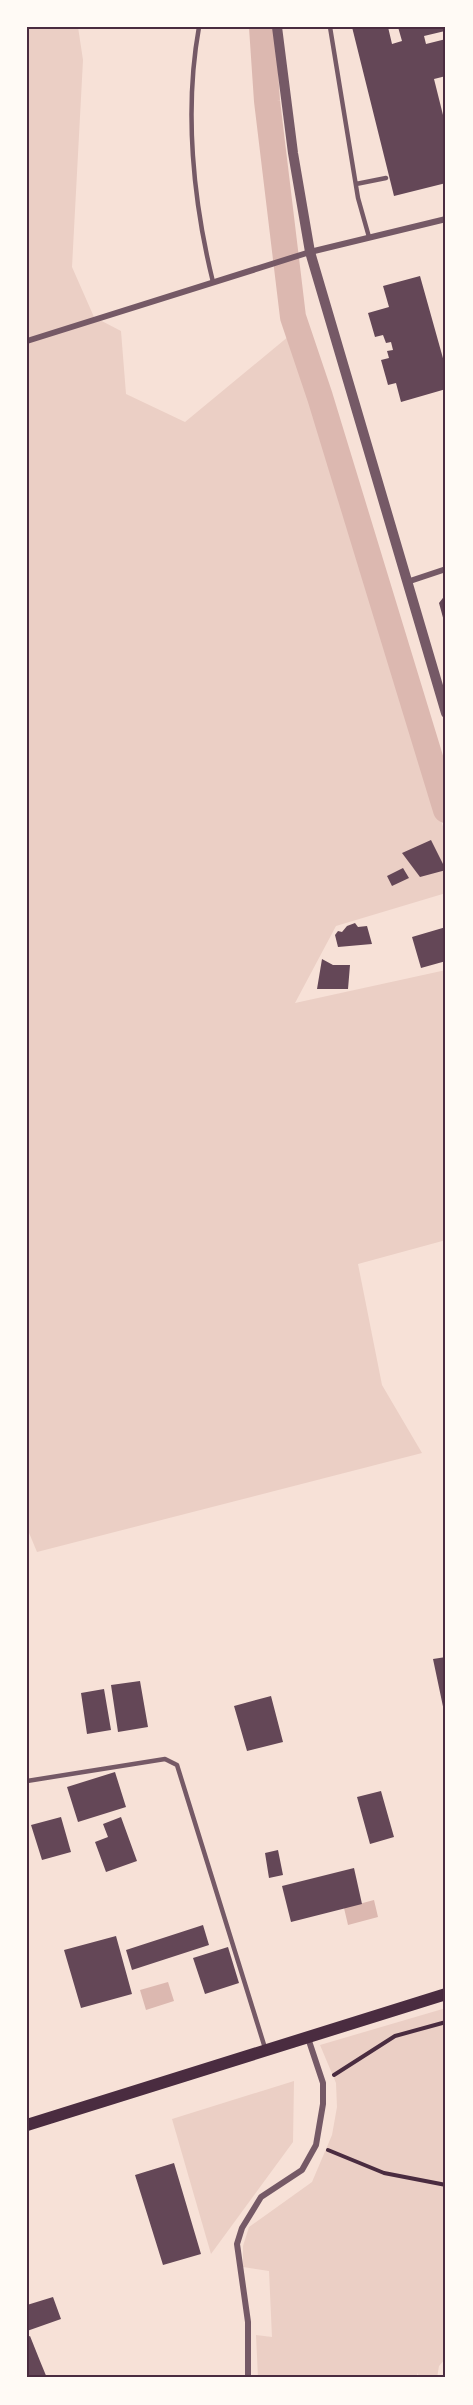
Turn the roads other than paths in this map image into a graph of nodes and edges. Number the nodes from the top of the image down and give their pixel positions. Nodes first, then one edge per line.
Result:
1 (199, 27) edge
2 (277, 27) edge
3 (330, 27) edge
4 (386, 178) dead end
5 (356, 184) junction
6 (446, 219) edge
7 (369, 237) junction
8 (310, 252) junction
9 (213, 282) junction
10 (27, 341) edge
11 (446, 569) edge
12 (407, 582) junction
13 (446, 713) edge
14 (27, 1781) edge
15 (446, 1994) edge
16 (308, 2038) junction
17 (266, 2050) junction
18 (27, 2125) edge
19 (248, 2378) edge

1 - 9 lane
2 - 8 street
3 - 5 lane
4 - 5 lane
5 - 7 lane
6 - 7 street
7 - 8 street
8 - 9 street
8 - 12 street
9 - 10 street
11 - 12 street
12 - 13 street
14 - 17 lane
15 - 16 main road
16 - 17 main road
16 - 19 street
17 - 18 main road

